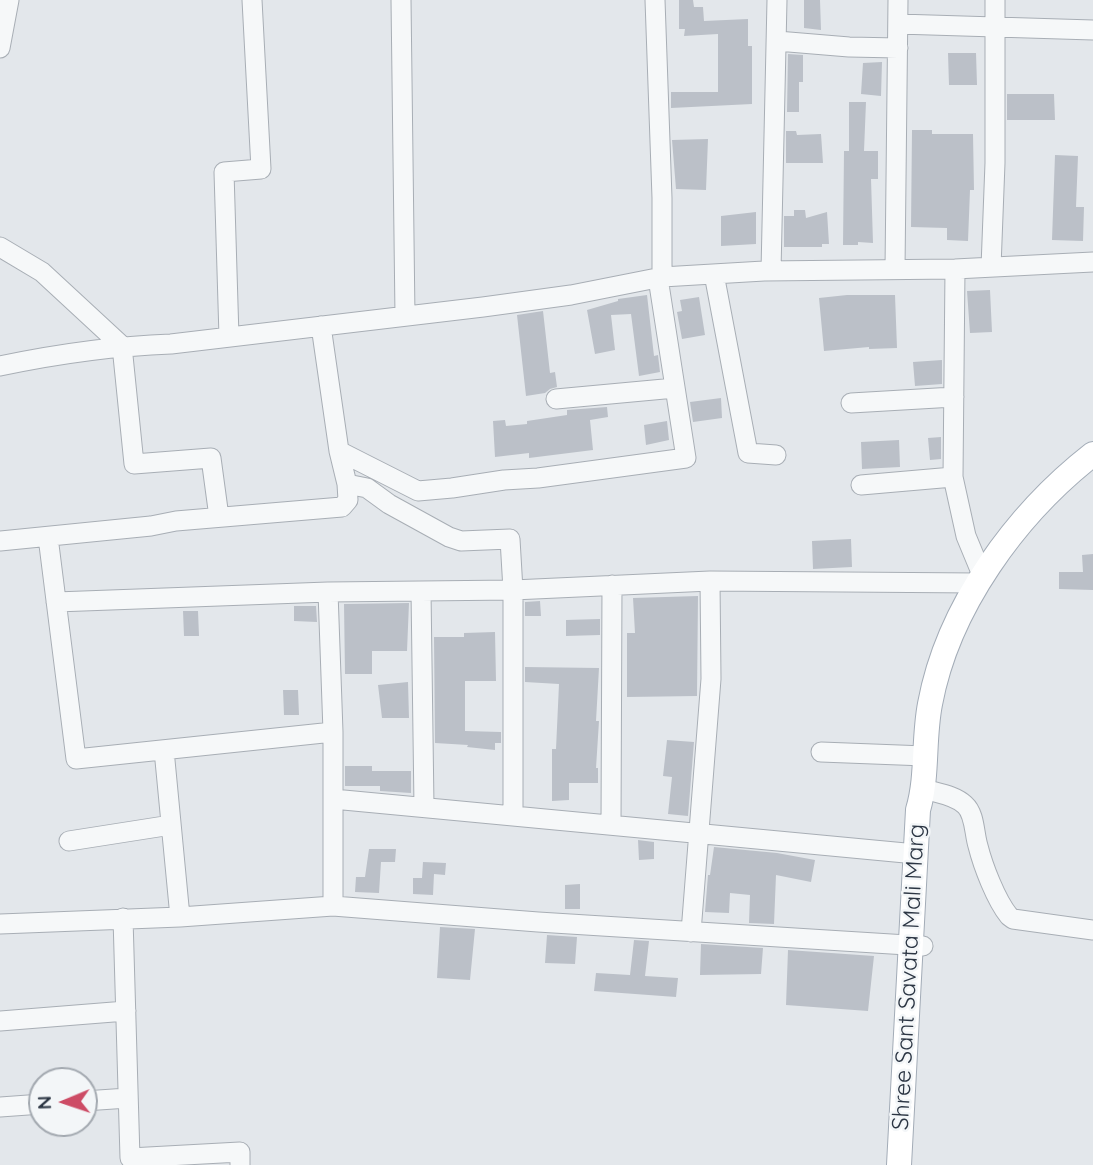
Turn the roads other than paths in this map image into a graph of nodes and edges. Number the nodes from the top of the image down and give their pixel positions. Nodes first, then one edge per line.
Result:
1 (9, 0) edge
2 (252, 0) edge
3 (401, 0) edge
4 (655, 0) edge
5 (777, 0) edge
6 (898, 0) edge
7 (996, 0) edge
8 (898, 24) junction
9 (995, 27) junction
10 (1093, 30) edge
11 (777, 41) junction
12 (0, 48) edge
13 (898, 48) junction
14 (0, 247) edge
15 (1093, 262) edge
16 (991, 267) junction
17 (895, 268) junction
18 (955, 269) junction
19 (771, 271) junction
20 (714, 274) junction
21 (660, 277) junction
22 (405, 316) junction
23 (321, 327) junction
24 (229, 337) junction
25 (122, 346) junction
26 (0, 366) edge
27 (675, 388) junction
28 (954, 397) junction
29 (556, 400) dead end
30 (851, 404) dead end
31 (339, 451) junction
32 (1093, 454) edge
33 (776, 455) dead end
34 (953, 477) junction
35 (347, 484) junction
36 (860, 485) dead end
37 (219, 517) junction
38 (48, 537) junction
39 (0, 541) edge
40 (980, 580) junction
41 (710, 581) junction
42 (612, 585) junction
43 (513, 590) junction
44 (421, 591) junction
45 (328, 592) junction
46 (56, 602) junction
47 (333, 733) junction
48 (164, 750) junction
49 (821, 752) dead end
50 (925, 756) junction
51 (924, 789) junction
52 (333, 799) junction
53 (424, 807) junction
54 (513, 816) junction
55 (171, 825) junction
56 (611, 825) junction
57 (698, 832) junction
58 (69, 841) dead end
59 (916, 854) junction
60 (333, 906) junction
61 (180, 917) junction
62 (123, 918) junction
63 (0, 924) edge
64 (1093, 930) edge
65 (691, 932) junction
66 (917, 946) junction
67 (126, 1010) junction
68 (0, 1021) edge
69 (128, 1098) junction
70 (98, 1100) edge
71 (28, 1105) edge
72 (0, 1107) edge
73 (240, 1165) edge
74 (899, 1165) edge
75 (914, 1165) edge

1 - 12 street
2 - 24 street
3 - 22 street
4 - 21 street
5 - 11 street
6 - 8 street
7 - 9 street
8 - 9 street
8 - 13 street
9 - 10 street
9 - 16 street
11 - 13 street
11 - 19 street
13 - 17 street
14 - 25 street
15 - 16 street
16 - 18 street
17 - 18 street
17 - 19 street
18 - 28 street
19 - 20 street
20 - 21 street
20 - 33 street
21 - 22 street
21 - 27 street
22 - 23 street
23 - 24 street
23 - 31 street
24 - 25 street
25 - 26 street
25 - 37 street
27 - 29 street
27 - 31 street
28 - 30 street
28 - 34 street
31 - 35 street
32 - 40 main road, Shree Sant Savata Mali Marg
34 - 36 street
34 - 40 street
35 - 37 street
35 - 43 street
37 - 38 street
38 - 39 street
38 - 46 street
40 - 41 street
40 - 50 main road, Shree Sant Savata Mali Marg
41 - 42 street
41 - 57 street
42 - 43 street
42 - 56 street
43 - 44 street
43 - 54 street
44 - 45 street
44 - 53 street
45 - 46 street
45 - 47 street
46 - 48 street
47 - 48 street
47 - 52 street
48 - 55 street
49 - 50 street
50 - 51 main road, Shree Sant Savata Mali Marg
51 - 59 main road, Shree Sant Savata Mali Marg
51 - 64 street
51 - 66 main road, Shree Sant Savata Mali Marg
52 - 53 street
52 - 60 street
53 - 54 street
54 - 56 street
55 - 58 street
55 - 61 street
56 - 57 street
57 - 59 street
57 - 65 street
59 - 66 main road, Shree Sant Savata Mali Marg
60 - 61 street
60 - 65 street
61 - 62 street
62 - 63 street
62 - 67 street
65 - 66 street
66 - 74 main road, Shree Sant Savata Mali Marg
66 - 75 main road, Shree Sant Savata Mali Marg
67 - 68 street
67 - 69 street
69 - 70 street
69 - 73 street
71 - 72 street

